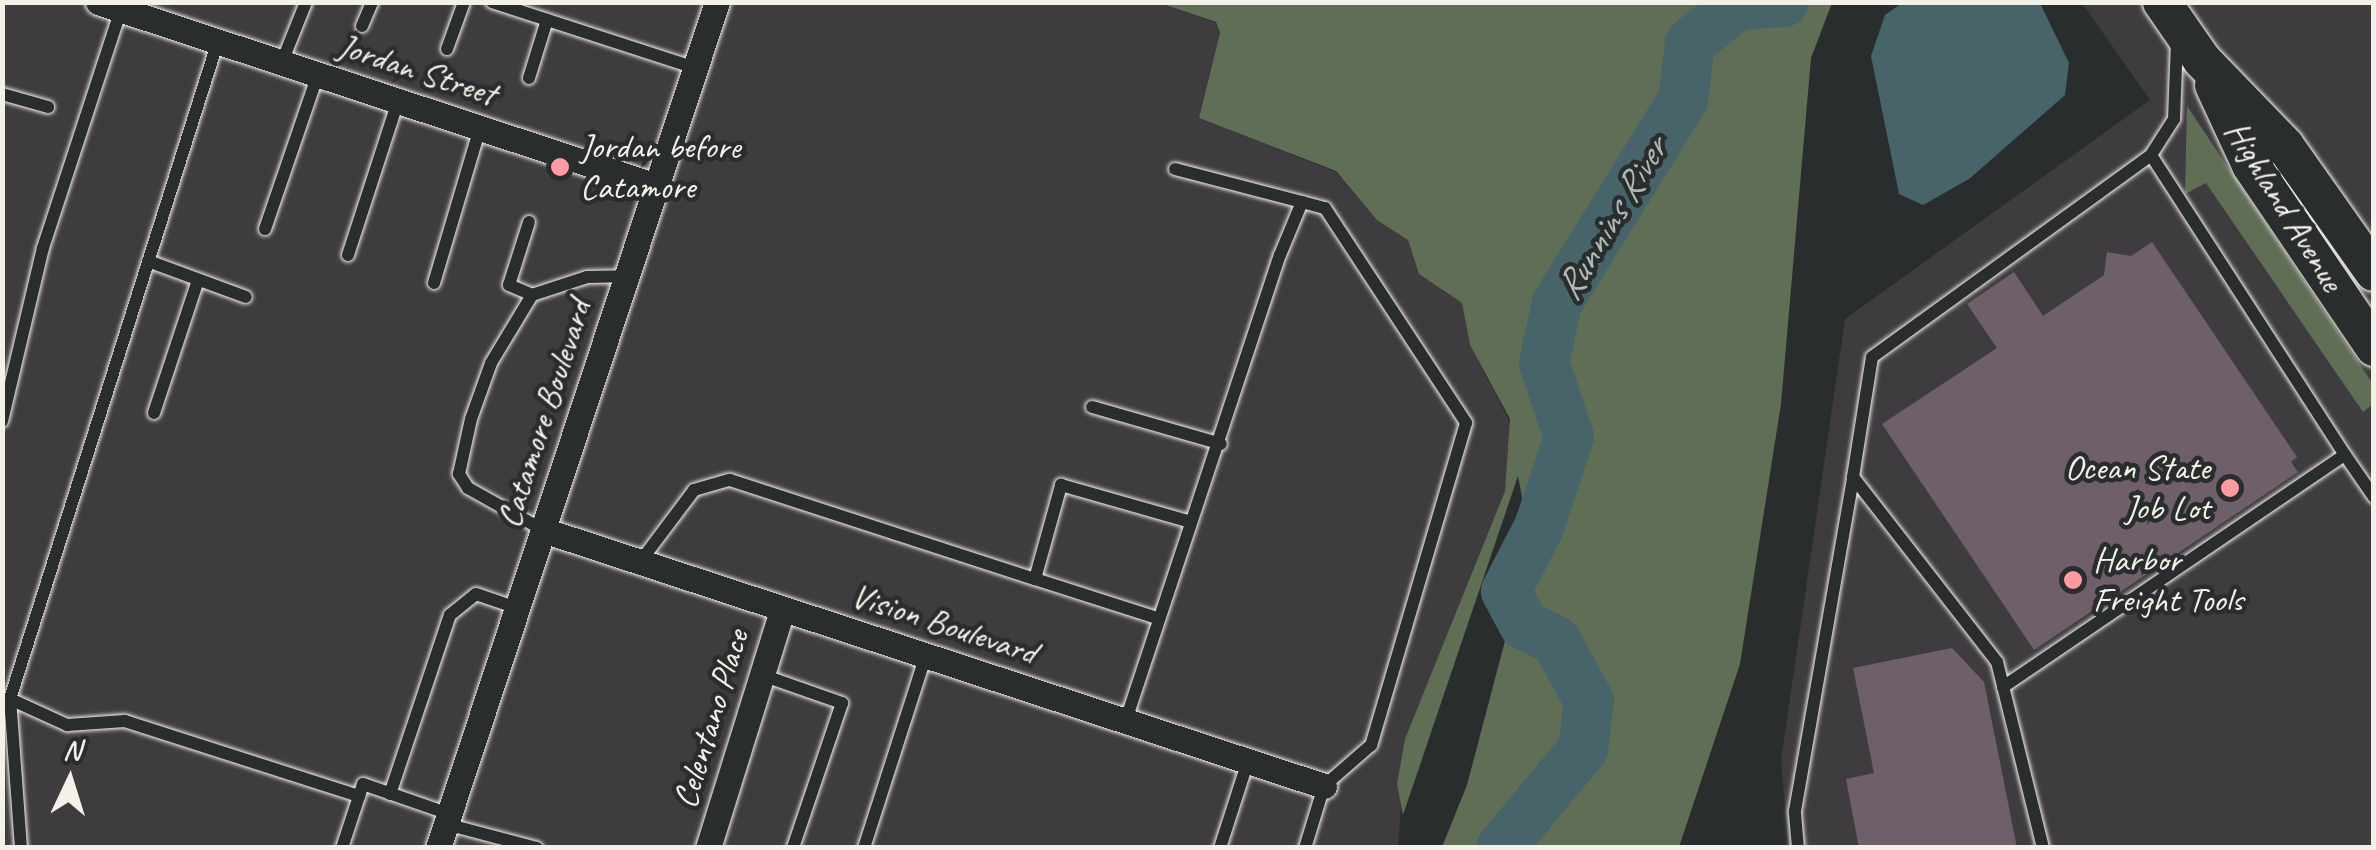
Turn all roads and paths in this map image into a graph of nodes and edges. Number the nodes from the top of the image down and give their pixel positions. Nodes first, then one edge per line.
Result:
1 (306, 2) edge
2 (372, 2) edge
3 (464, 2) edge
4 (492, 2) edge
5 (717, 2) edge
6 (110, 6) edge
7 (2170, 14) edge
8 (547, 20) junction
9 (362, 26) dead end
10 (218, 41) junction
11 (448, 49) dead end
12 (2202, 60) junction
13 (282, 62) junction
14 (695, 68) junction
15 (318, 74) junction
16 (528, 78) dead end
17 (2, 94) edge
18 (398, 101) junction
19 (48, 107) dead end
20 (480, 128) junction
21 (2152, 155) junction
22 (1175, 169) dead end
23 (656, 186) junction
24 (1302, 202) junction
25 (529, 222) dead end
26 (265, 229) dead end
27 (348, 255) dead end
28 (148, 262) junction
29 (2374, 272) edge
30 (626, 276) junction
31 (198, 280) junction
32 (434, 283) dead end
33 (532, 295) junction
34 (246, 298) dead end
35 (2374, 347) edge
36 (1092, 407) dead end
37 (154, 413) dead end
38 (2, 421) edge
39 (1221, 444) junction
40 (2345, 455) junction
41 (1853, 477) junction
42 (2374, 498) edge
43 (1188, 521) junction
44 (543, 530) junction
45 (640, 562) junction
46 (1034, 579) junction
47 (518, 608) junction
48 (782, 610) junction
49 (1158, 618) junction
50 (926, 652) junction
51 (762, 675) junction
52 (2003, 687) junction
53 (10, 700) junction
54 (1126, 720) junction
55 (1248, 761) junction
56 (1324, 786) junction
57 (390, 794) junction
58 (359, 796) junction
59 (444, 828) edge
60 (529, 846) edge
61 (21, 848) edge
62 (342, 848) edge
63 (708, 848) edge
64 (793, 848) edge
65 (864, 848) edge
66 (1220, 848) edge
67 (1305, 848) edge
68 (1798, 848) edge
69 (2043, 848) edge

1 - 13 lane
2 - 9 lane
3 - 11 lane
4 - 8 lane
5 - 14 street, Catamore Boulevard
6 - 10 street, Jordan Street
6 - 38 lane
7 - 12 main road, Highland Avenue
7 - 21 lane
8 - 14 lane
8 - 16 lane
10 - 13 street, Jordan Street
10 - 28 lane
12 - 29 main road, Highland Avenue
12 - 35 main road, Highland Avenue
13 - 15 street, Jordan Street
14 - 23 street, Catamore Boulevard
15 - 18 street, Jordan Street
15 - 26 lane
17 - 19 lane
18 - 20 street, Jordan Street
18 - 27 lane
20 - 23 street, Jordan Street
20 - 32 lane
21 - 40 lane
21 - 41 lane
22 - 24 lane
23 - 30 street, Catamore Boulevard
24 - 39 lane
24 - 56 lane
25 - 33 lane
28 - 31 lane
28 - 53 lane
30 - 33 lane
30 - 44 street, Catamore Boulevard
31 - 34 lane
31 - 37 lane
33 - 44 lane
36 - 39 lane
39 - 43 lane
40 - 42 lane
40 - 52 lane
41 - 52 lane
41 - 68 lane
43 - 46 lane
43 - 49 lane
44 - 45 street, Vision Boulevard
44 - 47 street, Catamore Boulevard
45 - 46 lane
45 - 48 street, Vision Boulevard
46 - 49 lane
47 - 57 lane
47 - 59 street, Catamore Boulevard
48 - 50 street, Vision Boulevard
48 - 51 street, Celentano Place
49 - 54 lane
50 - 54 street, Vision Boulevard
50 - 65 lane
51 - 63 street, Celentano Place
51 - 64 lane
52 - 69 lane
53 - 58 lane
53 - 61 lane
54 - 55 street, Vision Boulevard
55 - 56 street, Vision Boulevard
55 - 66 lane
56 - 67 lane
57 - 58 lane
57 - 59 lane
58 - 62 lane
59 - 60 lane

